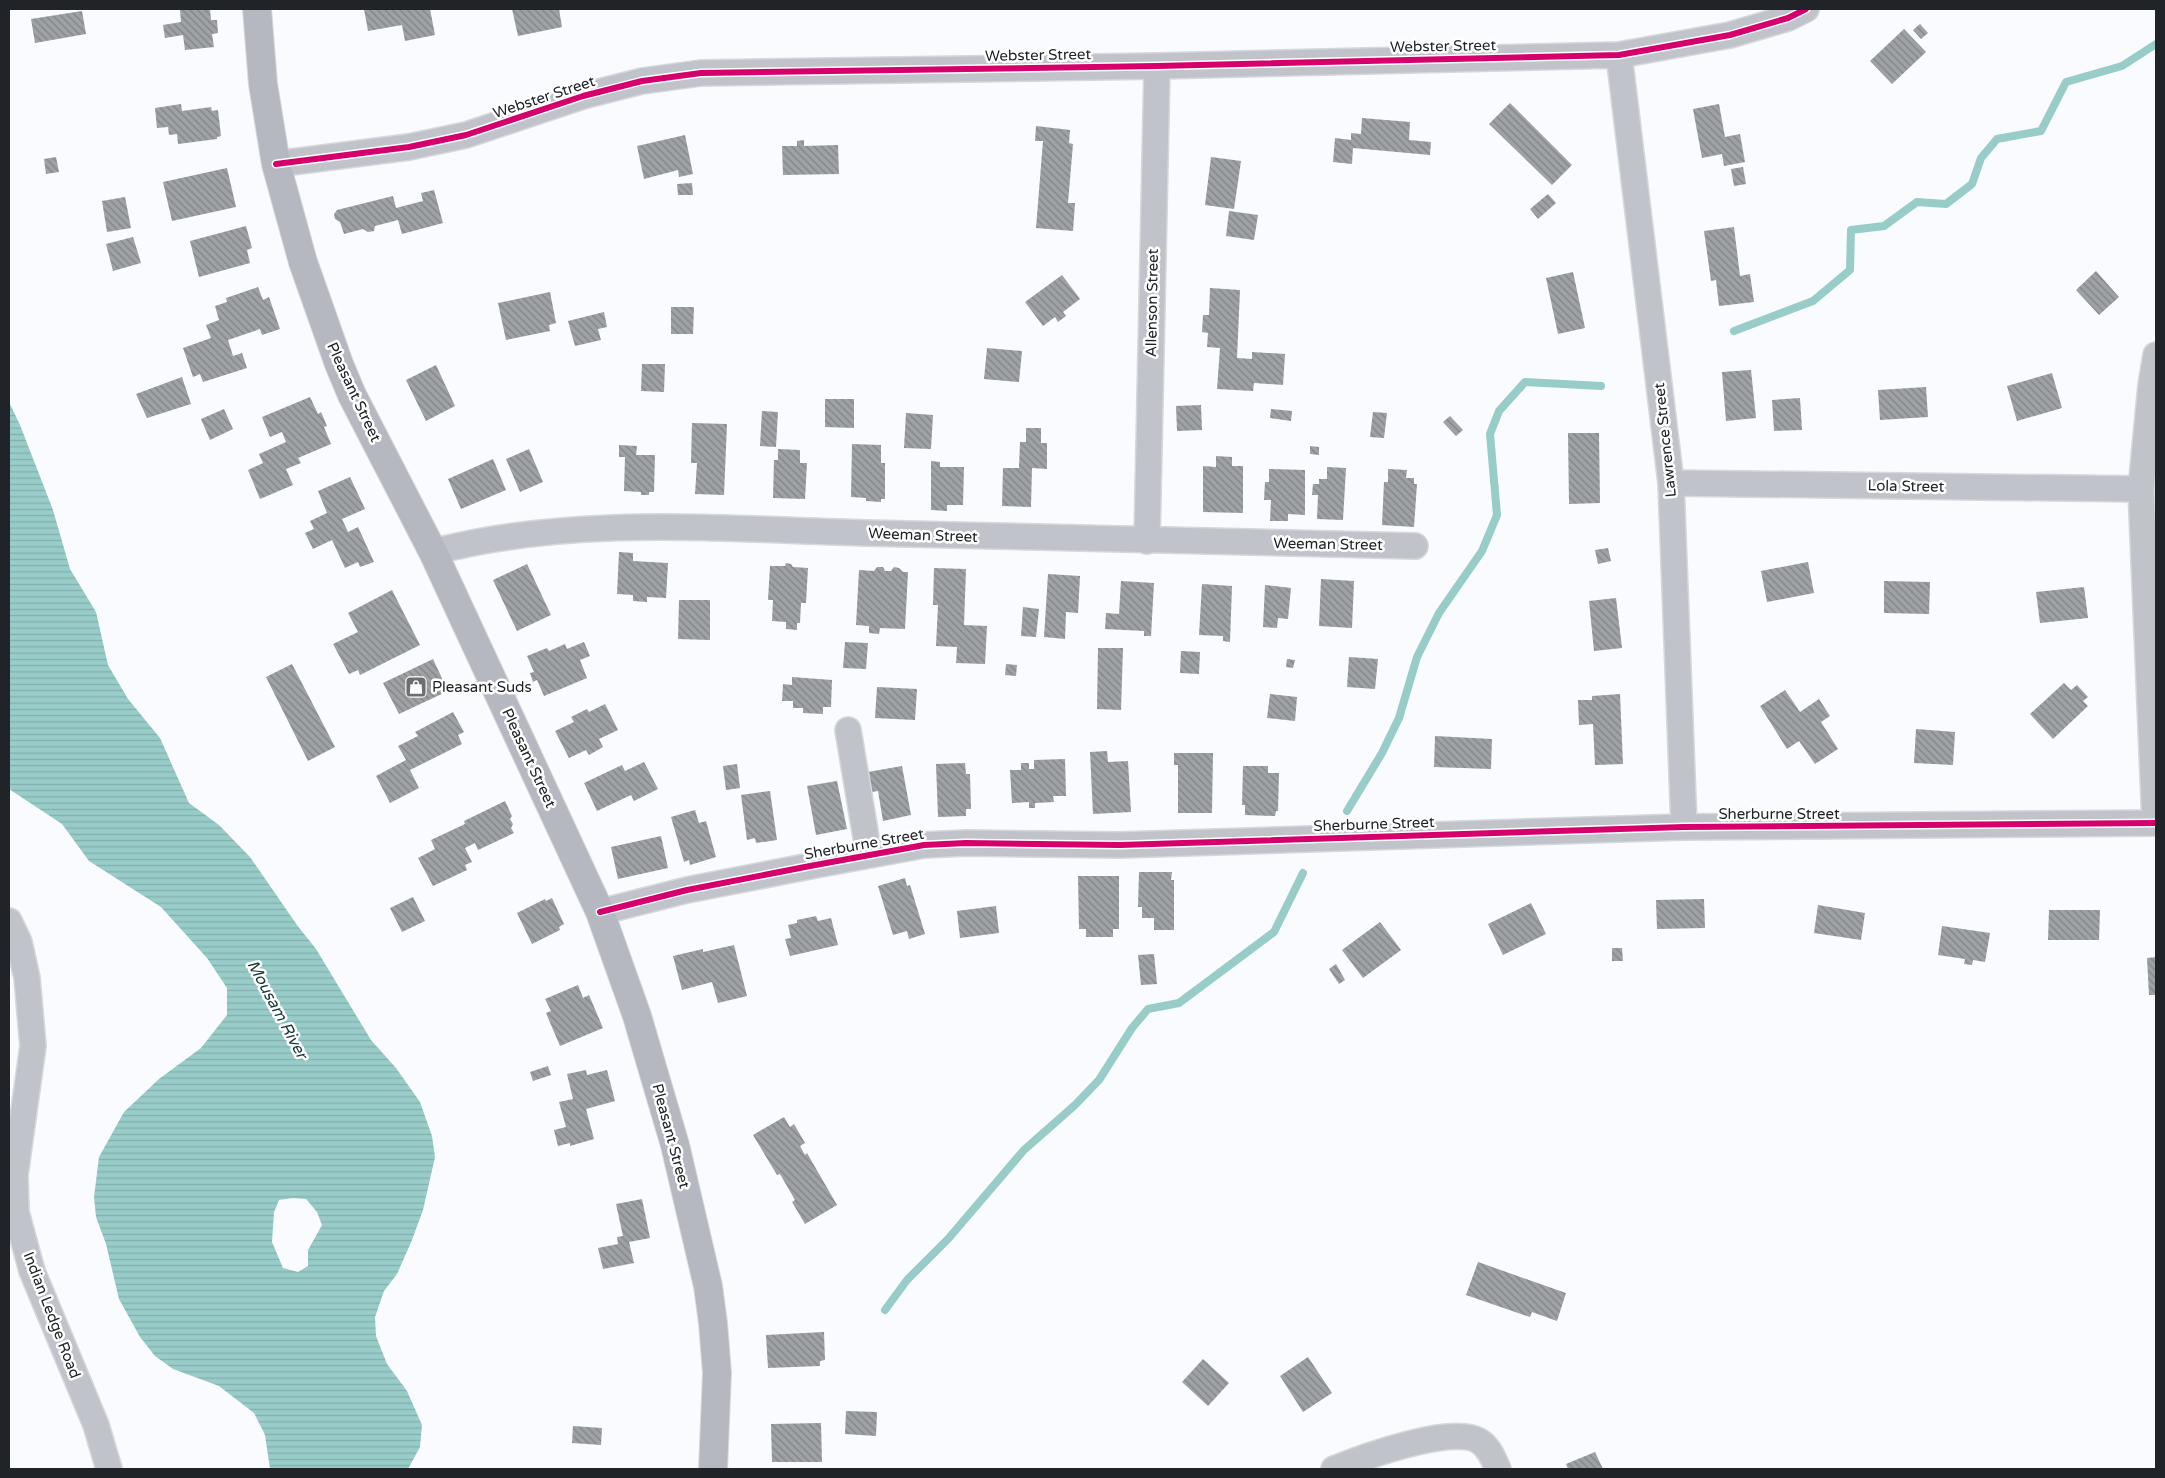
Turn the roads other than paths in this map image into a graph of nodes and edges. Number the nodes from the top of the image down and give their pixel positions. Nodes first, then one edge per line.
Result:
1 (258, 9) edge
2 (1806, 9) edge
3 (1619, 55) junction
4 (1157, 66) junction
5 (276, 164) junction
6 (2156, 355) edge
7 (1670, 483) junction
8 (2141, 489) junction
9 (1147, 541) junction
10 (1415, 546) dead end
11 (433, 552) junction
12 (848, 730) dead end
13 (2156, 823) edge
14 (1684, 827) junction
15 (869, 854) junction
16 (600, 912) junction
17 (9, 921) edge
18 (109, 1469) edge
19 (713, 1469) edge
20 (1334, 1469) edge
21 (1498, 1469) edge

1 - 5 main road, Pleasant Street
2 - 3 street, Webster Street
3 - 4 street, Webster Street
3 - 7 street, Lawrence Street
4 - 5 street, Webster Street
4 - 9 street, Allenson Street
5 - 11 main road, Pleasant Street
6 - 8 street
7 - 8 street, Lola Street
7 - 14 street, Lawrence Street
8 - 13 street
9 - 10 street, Weeman Street
9 - 11 street, Weeman Street
11 - 16 main road, Pleasant Street
12 - 15 street
13 - 14 street, Sherburne Street
14 - 15 street, Sherburne Street
15 - 16 street, Sherburne Street
16 - 19 main road, Pleasant Street
17 - 18 street, Indian Ledge Road
20 - 21 street

